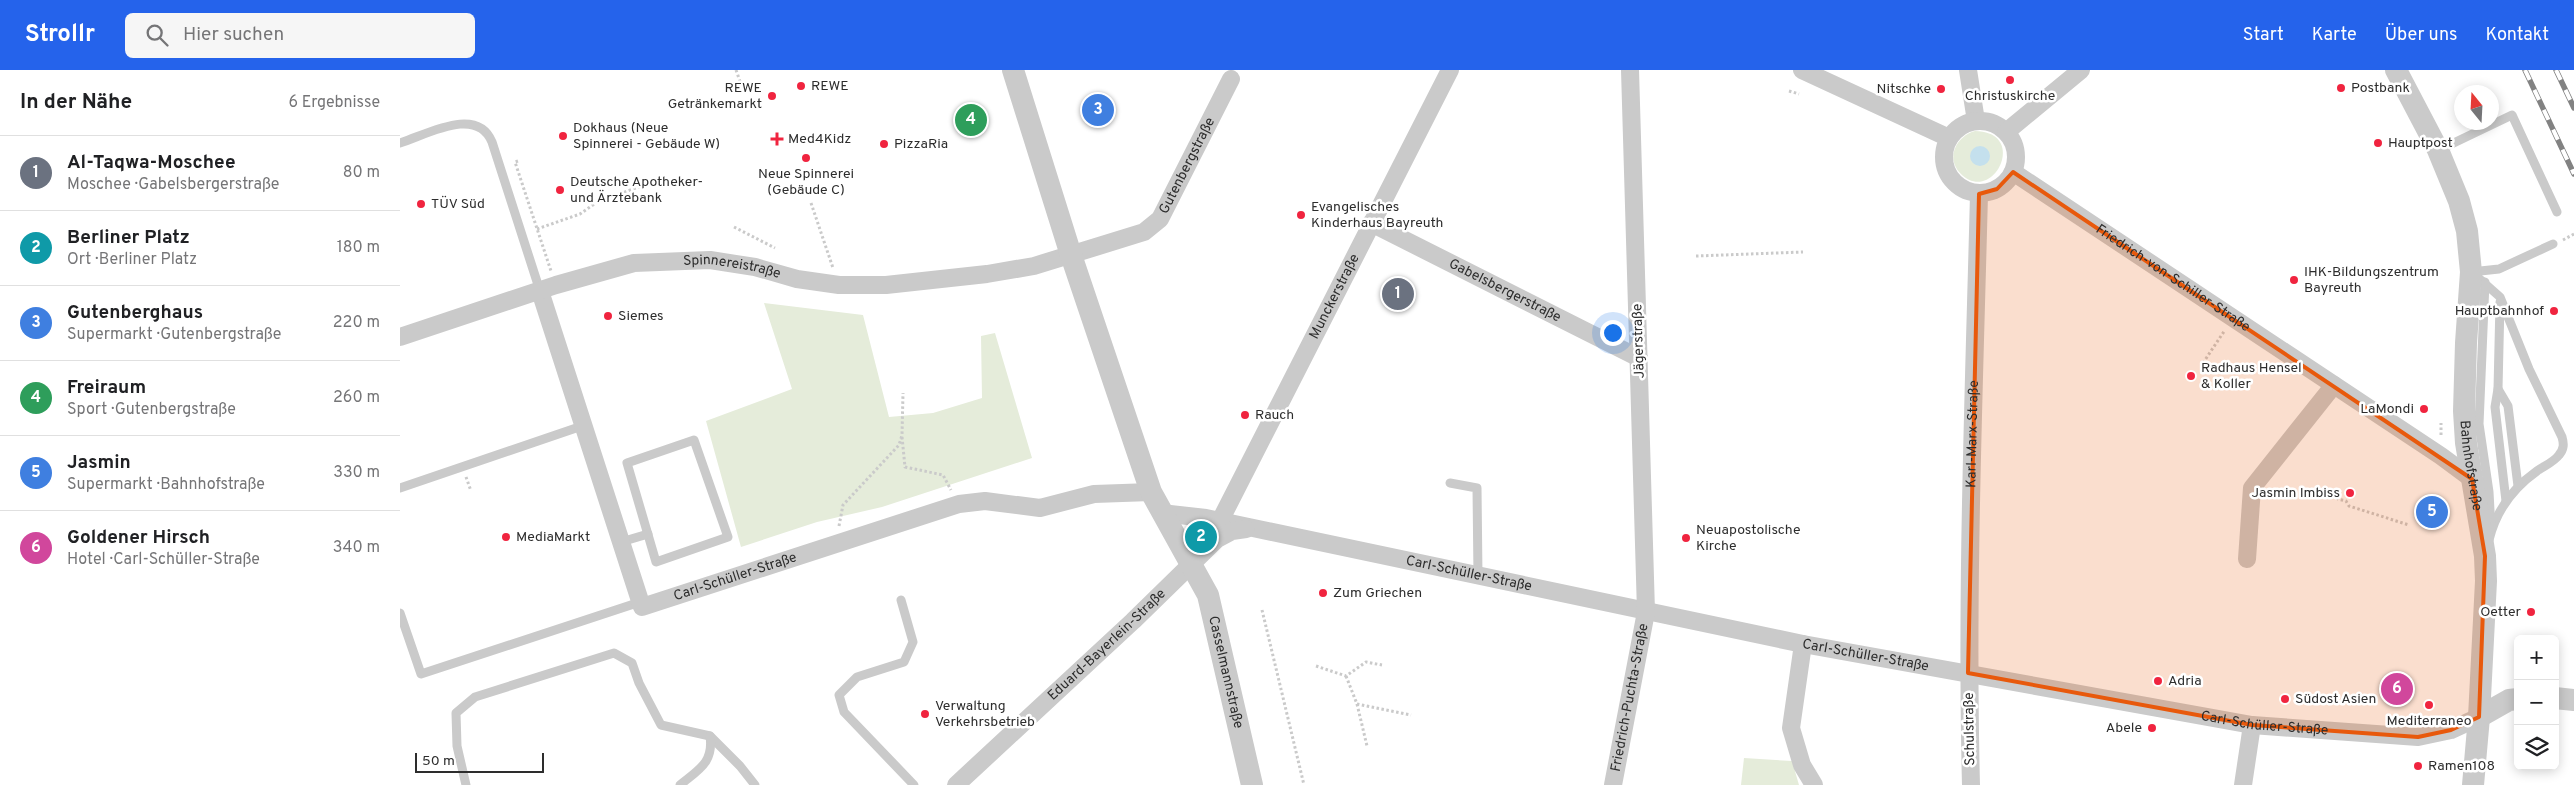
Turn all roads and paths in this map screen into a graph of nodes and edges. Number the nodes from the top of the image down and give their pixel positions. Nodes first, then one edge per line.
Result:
1 (736, 70) edge
2 (1012, 70) edge
3 (1450, 70) edge
4 (1630, 70) edge
5 (1802, 70) edge
6 (1968, 70) edge
7 (2081, 70) edge
8 (2396, 70) edge
9 (1231, 79) dead end
10 (742, 87) dead end
11 (1789, 91) dead end
12 (1799, 94) dead end
13 (1976, 121) junction
14 (2006, 132) junction
15 (1949, 138) junction
16 (400, 143) edge
17 (2438, 150) junction
18 (518, 161) dead end
19 (2013, 172) junction
20 (647, 184) dead end
21 (1978, 194) junction
22 (811, 202) dead end
23 (2557, 212) dead end
24 (1372, 223) junction
25 (734, 227) dead end
26 (537, 229) junction
27 (2553, 244) dead end
28 (775, 248) dead end
29 (1803, 252) dead end
30 (1071, 255) junction
31 (1696, 256) dead end
32 (2478, 277) junction
33 (838, 285) junction
34 (548, 288) junction
35 (2500, 297) junction
36 (2233, 318) junction
37 (400, 337) edge
38 (1639, 358) junction
39 (2203, 363) dead end
40 (2334, 385) junction
41 (2472, 387) junction
42 (2498, 389) junction
43 (902, 393) dead end
44 (582, 426) junction
45 (902, 435) junction
46 (2564, 446) junction
47 (2574, 447) edge
48 (2472, 479) junction
49 (1450, 483) dead end
50 (2518, 486) junction
51 (400, 488) edge
52 (2331, 489) dead end
53 (1151, 492) junction
54 (2506, 501) junction
55 (959, 504) junction
56 (1161, 513) junction
57 (2444, 518) dead end
58 (2437, 519) dead end
59 (1220, 521) junction
60 (2409, 525) dead end
61 (1254, 530) junction
62 (2491, 532) junction
63 (648, 534) junction
64 (843, 540) junction
65 (621, 542) junction
66 (2485, 556) junction
67 (2247, 559) dead end
68 (1192, 564) junction
69 (1478, 576) junction
70 (901, 600) dead end
71 (640, 602) junction
72 (1262, 610) dead end
73 (1646, 612) junction
74 (400, 613) edge
75 (1803, 644) junction
76 (1382, 665) dead end
77 (1316, 666) dead end
78 (1968, 674) junction
79 (1346, 676) junction
80 (2559, 698) edge
81 (2514, 699) edge
82 (2574, 700) edge
83 (1356, 704) junction
84 (1411, 715) dead end
85 (2479, 717) junction
86 (2252, 726) junction
87 (710, 736) junction
88 (1367, 746) dead end
89 (466, 785) edge
90 (680, 785) edge
91 (756, 785) edge
92 (914, 785) edge
93 (956, 785) edge
94 (1252, 785) edge
95 (1304, 785) edge
96 (1613, 785) edge
97 (1814, 785) edge
98 (1971, 785) edge
99 (2242, 785) edge
100 (2473, 785) edge

1 - 10 path
2 - 30 street
3 - 24 street, Munckerstraße
4 - 38 street, Jägerstraße
5 - 15 street
6 - 13 street
7 - 14 street
8 - 17 street, Bahnhofstraße
9 - 30 street, Gutenbergstraße
11 - 12 path
13 - 14 street
13 - 15 street
14 - 19 street
15 - 21 street
16 - 34 lane
17 - 23 lane
17 - 32 street, Bahnhofstraße
18 - 26 path
19 - 21 street
19 - 36 street, Friedrich-von-Schiller-Straße
20 - 26 path
21 - 78 street, Karl-Marx-Straße
22 - 33 path
24 - 38 street, Gabelsbergerstraße
24 - 59 street, Munckerstraße
25 - 28 path
26 - 34 path
27 - 32 lane
29 - 31 path
30 - 33 street, Spinnereistraße
30 - 53 street
32 - 35 lane
32 - 41 street, Bahnhofstraße
33 - 34 street, Spinnereistraße
34 - 37 street, Spinnereistraße
34 - 44 street
35 - 42 lane
35 - 46 lane
36 - 39 path
36 - 40 street, Friedrich-von-Schiller-Straße
38 - 73 street, Jägerstraße
40 - 48 street, Friedrich-von-Schiller-Straße
40 - 67 street
41 - 42 lane
41 - 48 street, Bahnhofstraße
41 - 62 lane
42 - 50 lane
42 - 54 lane
43 - 45 path
44 - 51 lane
44 - 65 street
45 - 55 path
45 - 64 path
46 - 47 lane
46 - 50 lane
48 - 66 street, Bahnhofstraße
49 - 69 lane
50 - 54 lane
52 - 60 path
53 - 55 street, Carl-Schüller-Straße
53 - 56 street, Casselmannstraße
54 - 62 lane
55 - 64 street, Carl-Schüller-Straße
56 - 59 street
56 - 68 street, Casselmannstraße
57 - 58 path
59 - 61 street
61 - 68 street, Eduard-Bayerlein-Straße
61 - 69 street, Carl-Schüller-Straße
62 - 66 lane
63 - 63 lane
63 - 65 lane
64 - 71 street, Carl-Schüller-Straße
65 - 71 street
66 - 85 street, Bahnhofstraße
68 - 93 street, Eduard-Bayerlein-Straße
68 - 94 street, Casselmannstraße
69 - 73 street, Carl-Schüller-Straße
70 - 92 lane
71 - 74 lane
72 - 95 path
73 - 75 street, Carl-Schüller-Straße
73 - 96 street, Friedrich-Puchta-Straße
75 - 78 street, Carl-Schüller-Straße
75 - 97 street
76 - 79 path
77 - 79 path
78 - 86 street, Carl-Schüller-Straße
78 - 98 street, Schulstraße
79 - 83 path
80 - 82 street
81 - 85 street
83 - 84 path
83 - 88 path
85 - 86 street, Carl-Schüller-Straße
85 - 100 street, Bahnhofstraße
86 - 99 street
87 - 89 lane
87 - 90 lane
87 - 91 lane

